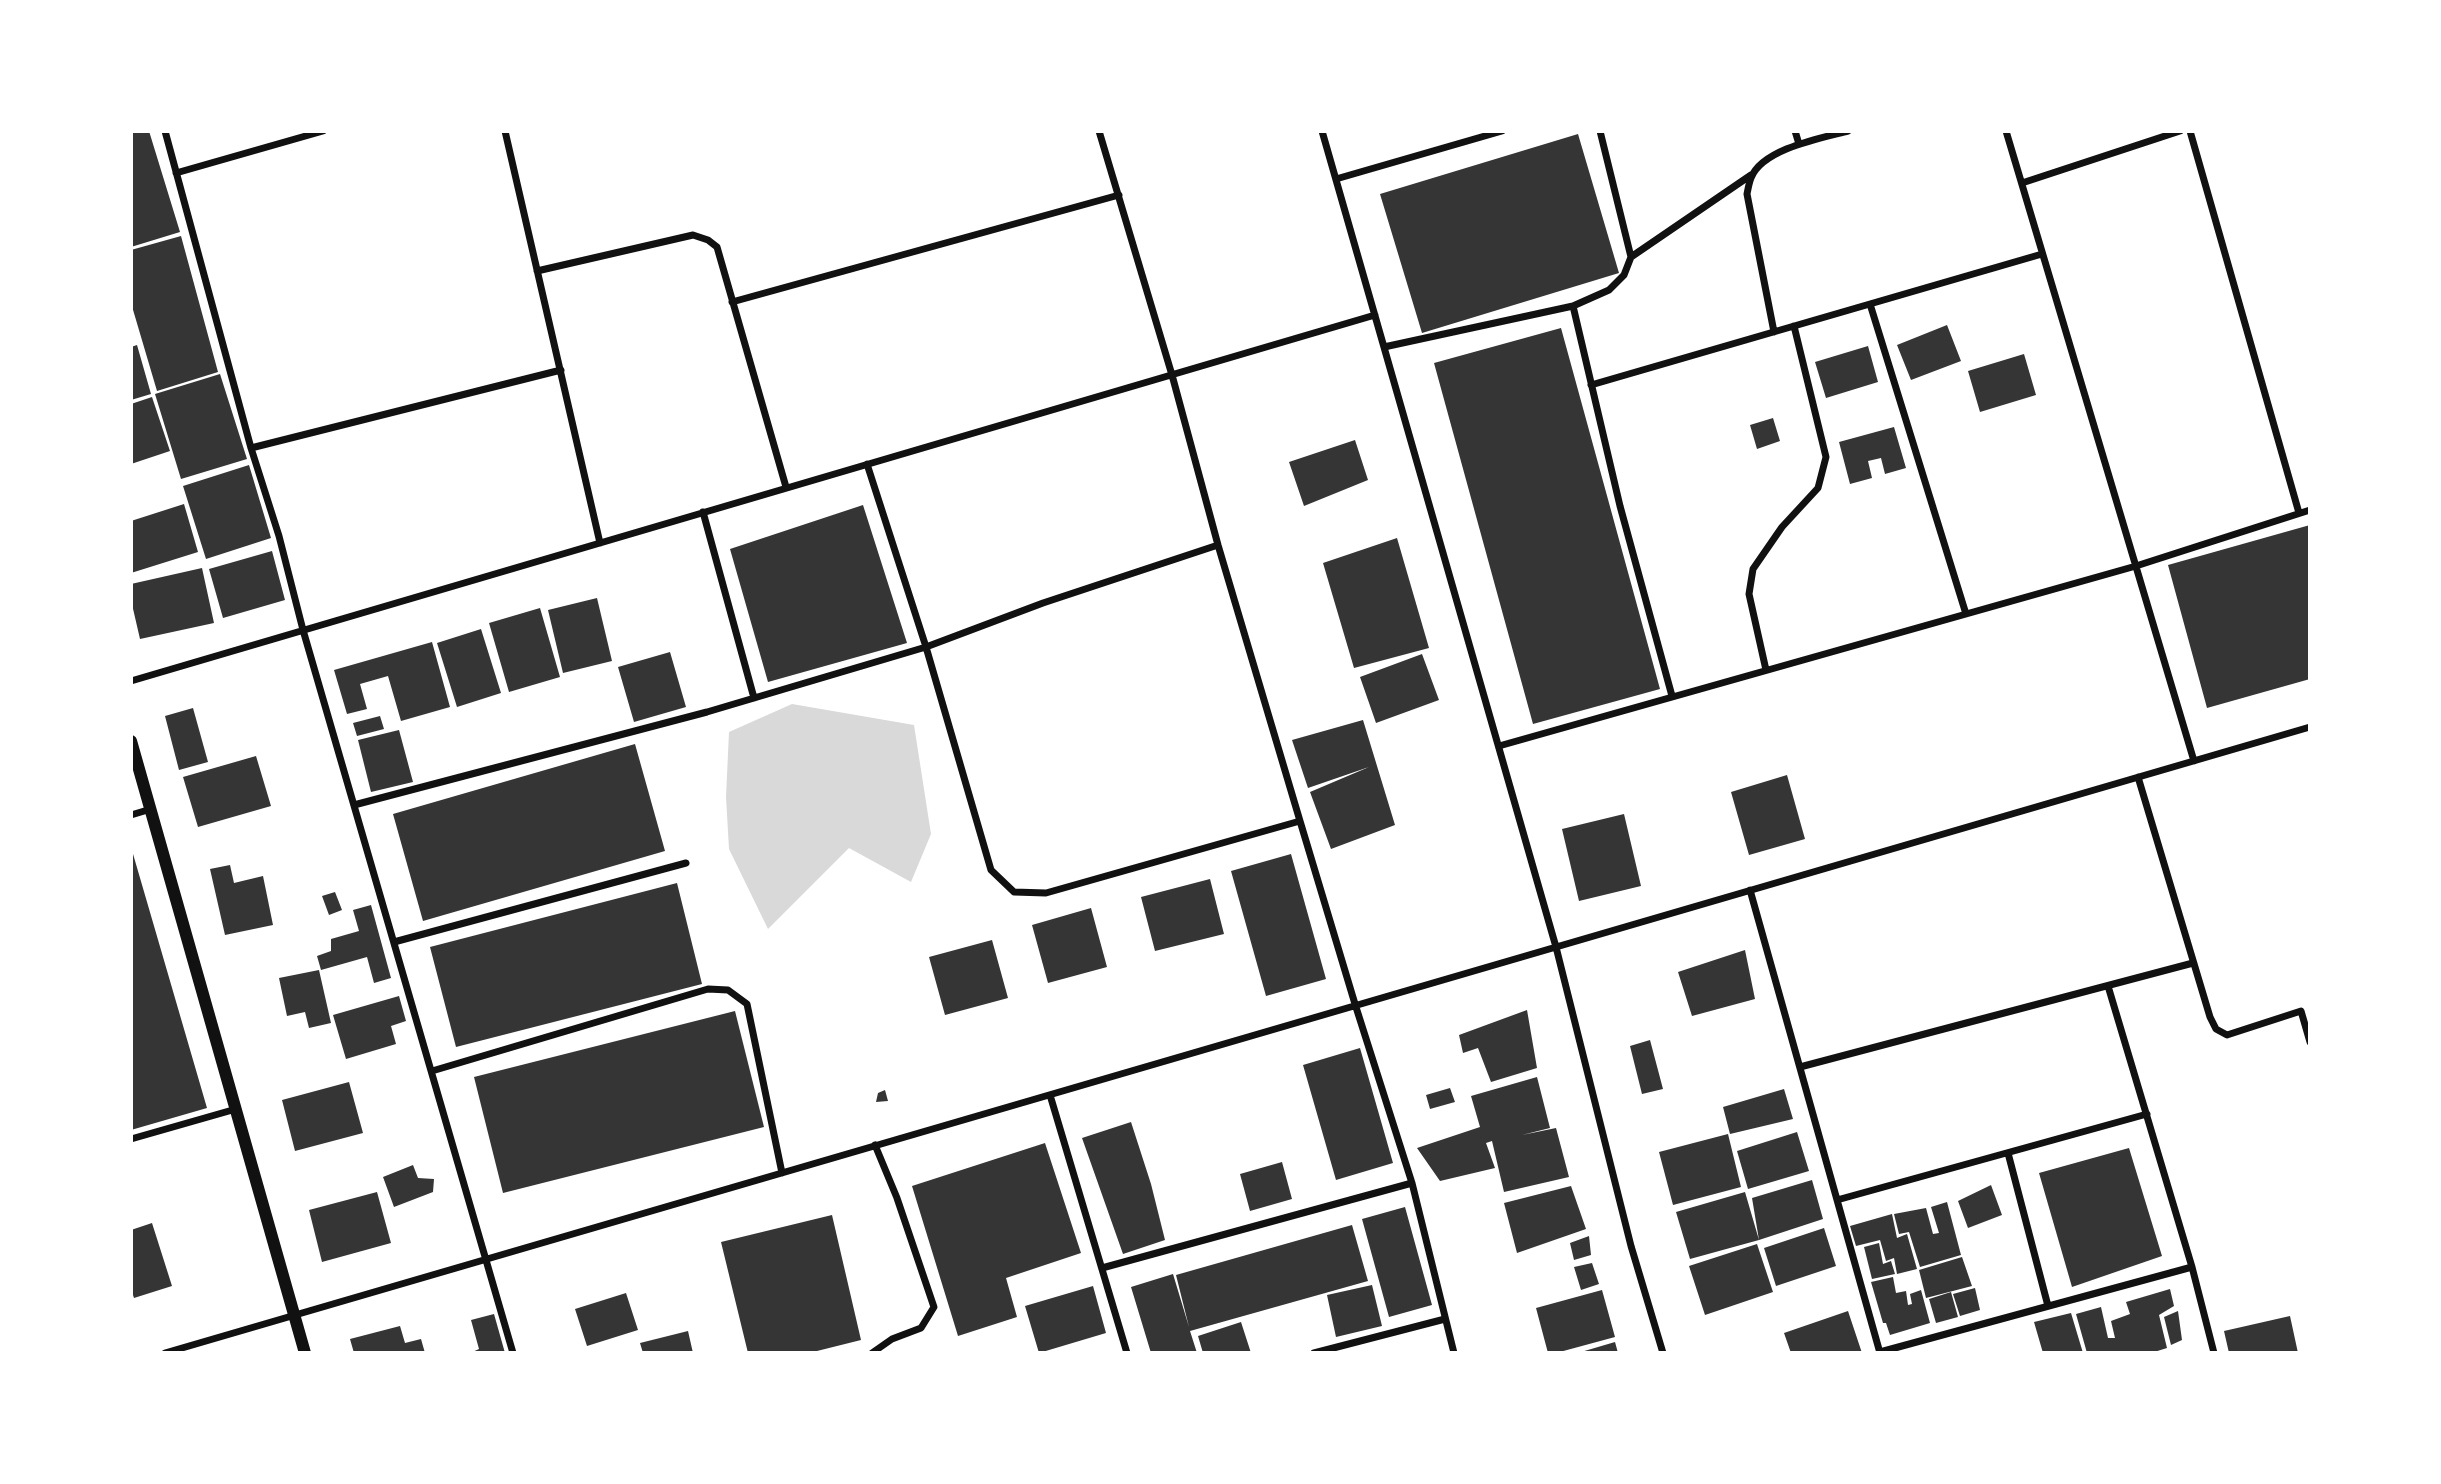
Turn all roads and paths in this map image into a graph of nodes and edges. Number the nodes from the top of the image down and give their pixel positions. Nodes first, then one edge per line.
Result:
1 (165, 131) edge
2 (323, 131) edge
3 (505, 131) edge
4 (1099, 131) edge
5 (1322, 131) edge
6 (1502, 131) edge
7 (1600, 131) edge
8 (1795, 131) edge
9 (1848, 131) edge
10 (2006, 131) edge
11 (2180, 131) edge
12 (2190, 131) edge
13 (1799, 144) junction
14 (176, 173) junction
15 (1751, 175) junction
16 (1336, 179) junction
17 (2022, 183) junction
18 (1119, 195) junction
19 (2042, 254) junction
20 (1631, 257) junction
21 (537, 271) junction
22 (732, 302) junction
23 (1870, 304) junction
24 (1573, 306) junction
25 (1375, 315) junction
26 (1794, 326) junction
27 (1774, 332) junction
28 (1384, 347) junction
29 (561, 370) junction
30 (1172, 374) junction
31 (1591, 385) junction
32 (251, 448) junction
33 (867, 464) junction
34 (786, 486) junction
35 (2310, 510) edge
36 (703, 512) junction
37 (2299, 513) junction
38 (600, 543) junction
39 (1217, 545) junction
40 (2136, 566) junction
41 (1966, 614) junction
42 (303, 630) junction
43 (926, 647) junction
44 (1766, 670) junction
45 (131, 681) edge
46 (1672, 696) junction
47 (754, 698) junction
48 (2308, 727) edge
49 (2310, 737) edge
50 (131, 741) edge
51 (1499, 746) junction
52 (2194, 761) junction
53 (2138, 777) junction
54 (354, 805) junction
55 (151, 810) junction
56 (131, 815) edge
57 (1300, 821) junction
58 (686, 863) dead end
59 (1750, 890) junction
60 (394, 942) junction
61 (1556, 947) junction
62 (2193, 963) junction
63 (2108, 986) junction
64 (1355, 1004) junction
65 (2310, 1007) edge
66 (2301, 1011) junction
67 (2310, 1042) edge
68 (1800, 1067) junction
69 (432, 1071) junction
70 (1050, 1095) junction
71 (236, 1109) junction
72 (2147, 1114) junction
73 (131, 1139) edge
74 (875, 1145) junction
75 (2008, 1153) junction
76 (782, 1173) junction
77 (1412, 1183) junction
78 (1837, 1200) junction
79 (486, 1259) junction
80 (2192, 1267) junction
81 (1102, 1268) junction
82 (2048, 1306) junction
83 (295, 1315) junction
84 (1445, 1319) junction
85 (1880, 1352) edge
86 (165, 1353) edge
87 (305, 1353) edge
88 (513, 1353) edge
89 (872, 1353) edge
90 (1127, 1353) edge
91 (1314, 1353) edge
92 (1454, 1353) edge
93 (1663, 1353) edge
94 (2214, 1353) edge

1 - 14 street
2 - 14 street
3 - 21 street
4 - 18 street
5 - 16 street
6 - 16 street
7 - 20 street
8 - 13 street
9 - 13 street
10 - 17 street
11 - 17 street
12 - 37 street
13 - 15 street
14 - 32 street
15 - 20 street
15 - 27 street
16 - 25 street
17 - 19 street
18 - 22 street
18 - 30 street
19 - 23 street
19 - 40 street
20 - 24 street
21 - 22 street
21 - 29 street
22 - 34 street
23 - 26 street
23 - 41 street
24 - 28 street
24 - 31 street
25 - 28 street
25 - 30 street
26 - 27 street
26 - 44 street
27 - 31 street
28 - 51 street
29 - 32 street
29 - 38 street
30 - 33 street
30 - 39 street
31 - 46 street
32 - 42 street
33 - 34 street
33 - 43 street
34 - 36 street
35 - 37 street
36 - 38 street
36 - 47 street
37 - 40 street
38 - 42 street
39 - 43 street
39 - 57 street
40 - 41 street
40 - 52 street
41 - 44 street
42 - 45 street
42 - 54 street
43 - 47 street
43 - 57 street
44 - 46 street
46 - 51 street
47 - 54 street
48 - 49 street
48 - 52 street
50 - 55 street
51 - 61 street
52 - 53 street
53 - 59 street
53 - 62 street
54 - 60 street
55 - 56 street
55 - 71 street
57 - 64 street
58 - 60 street
59 - 61 street
59 - 68 street
60 - 69 street
61 - 64 street
61 - 93 street
62 - 63 street
62 - 66 street
63 - 68 street
63 - 72 street
64 - 70 street
64 - 77 street
65 - 66 street
66 - 67 street
68 - 78 street
69 - 76 street
69 - 79 street
70 - 74 street
70 - 81 street
71 - 73 street
71 - 83 street
72 - 75 street
72 - 80 street
74 - 76 street
74 - 89 street
75 - 78 street
75 - 82 street
76 - 79 street
77 - 81 street
77 - 84 street
78 - 85 street
79 - 83 street
79 - 88 street
80 - 82 street
80 - 94 street
81 - 90 street
82 - 85 street
83 - 86 street
83 - 87 street
84 - 91 street
84 - 92 street

